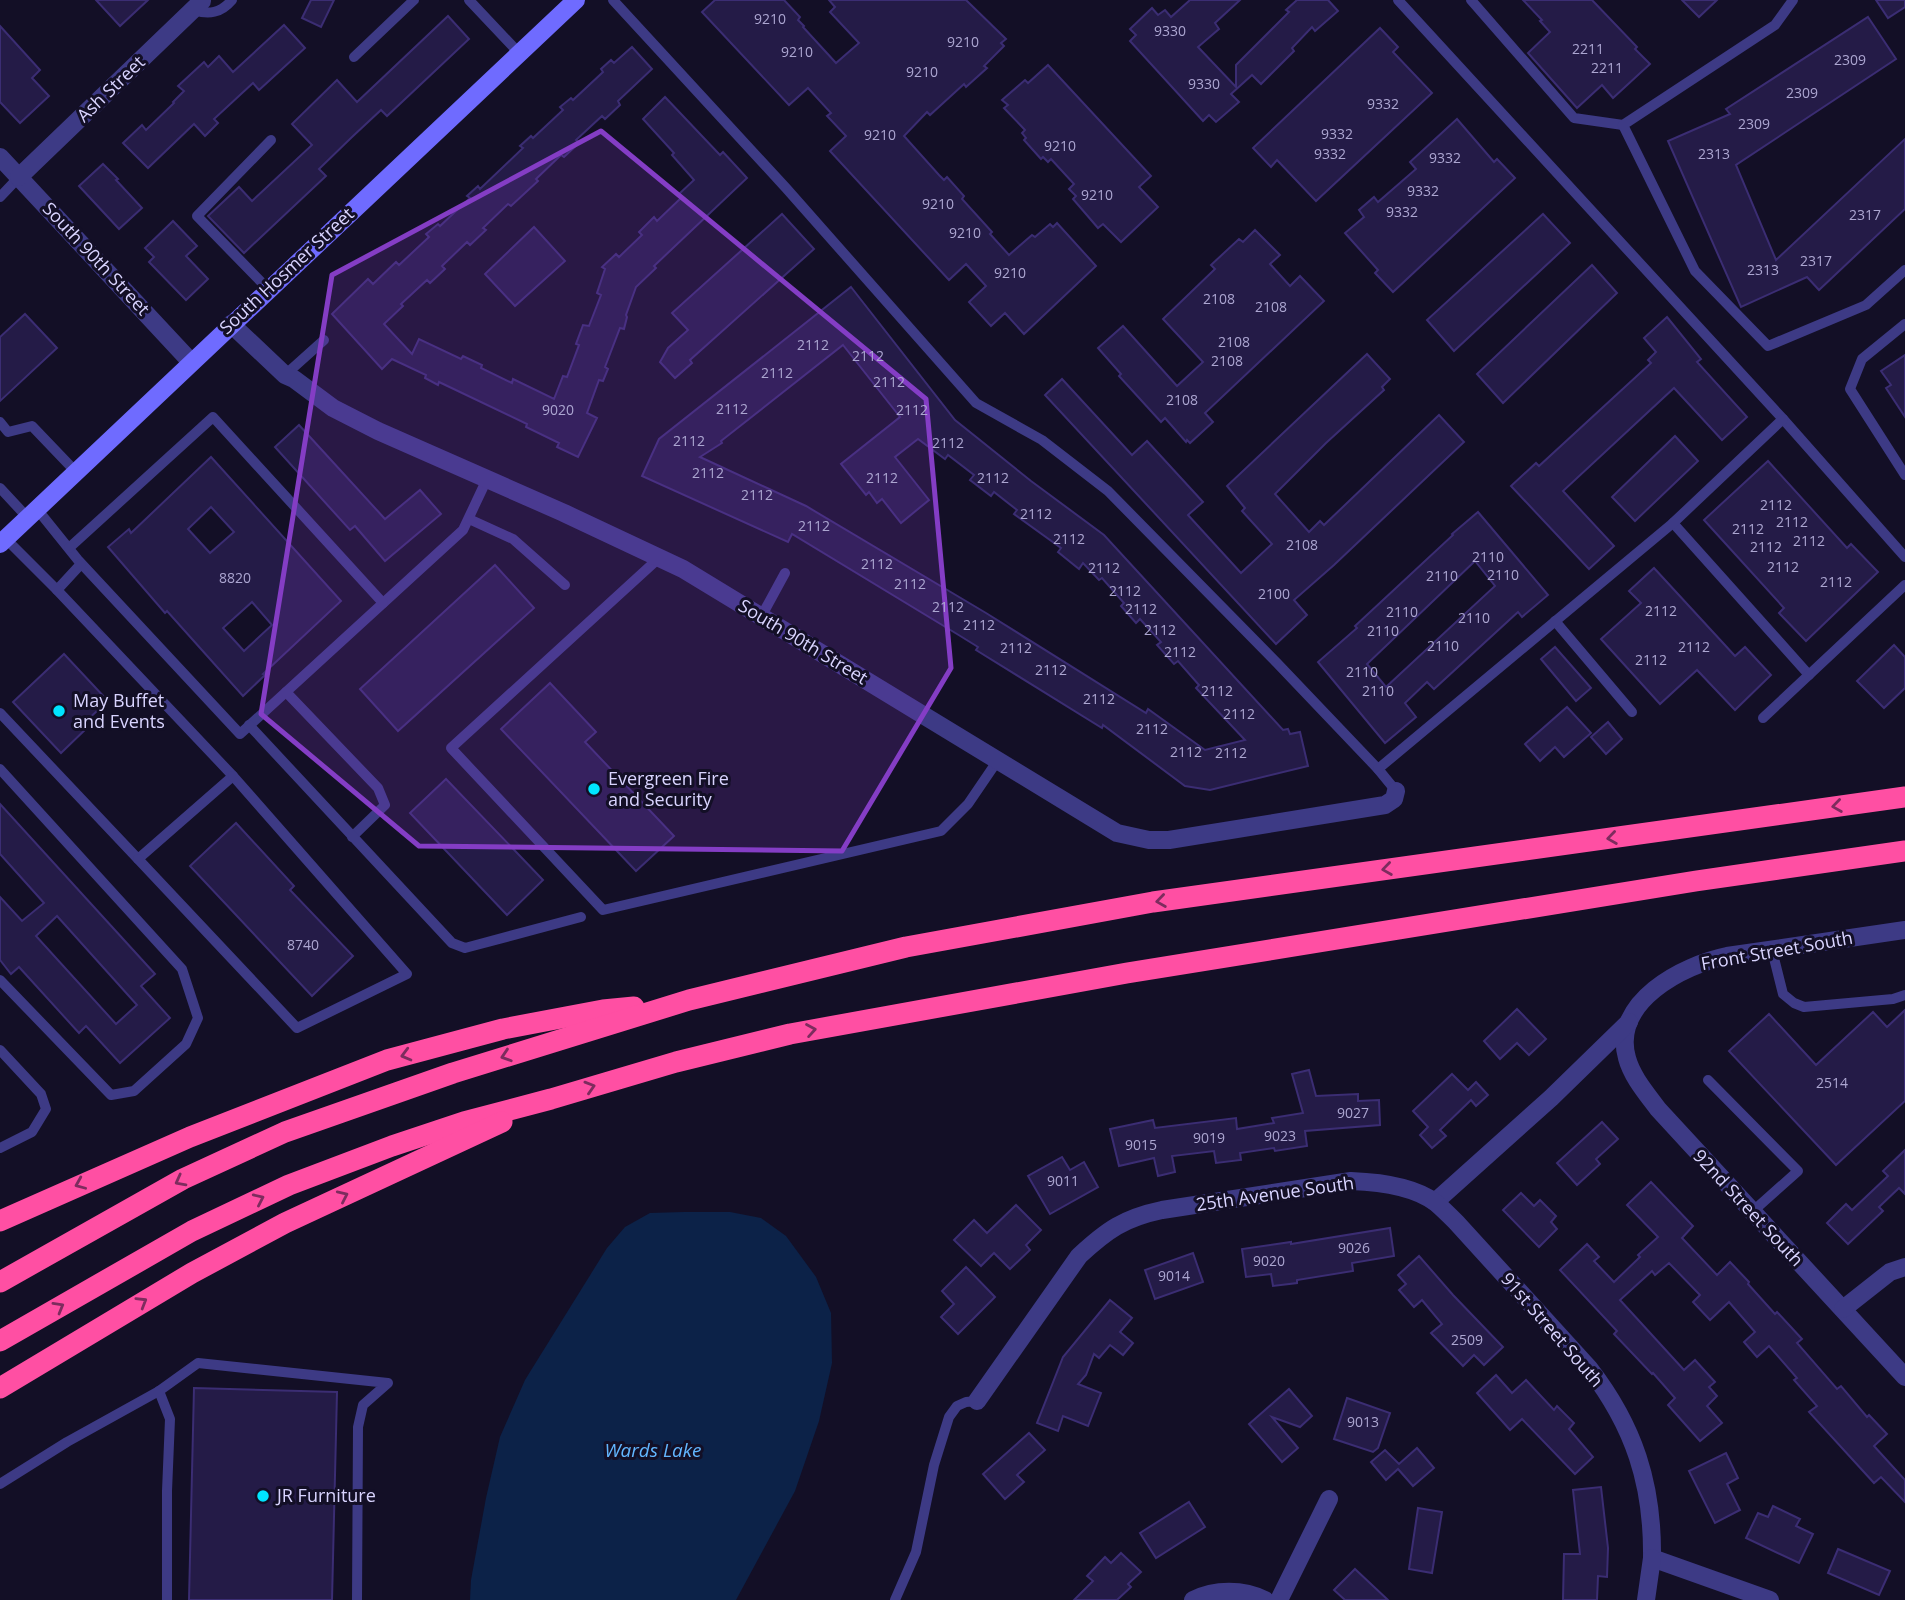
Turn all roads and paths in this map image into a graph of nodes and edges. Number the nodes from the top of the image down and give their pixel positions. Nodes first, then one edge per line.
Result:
1 (232, 0) edge
2 (414, 0) edge
3 (469, 0) edge
4 (576, 0) edge
5 (613, 0) edge
6 (1398, 0) edge
7 (1471, 0) edge
8 (1793, 0) edge
9 (199, 4) edge
10 (519, 53) junction
11 (354, 57) dead end
12 (1623, 125) junction
13 (271, 140) dead end
14 (0, 157) edge
15 (19, 177) junction
16 (0, 197) edge
17 (1905, 270) edge
18 (268, 289) junction
19 (231, 324) junction
20 (1905, 324) edge
21 (324, 340) dead end
22 (191, 362) junction
23 (285, 375) junction
24 (1783, 419) junction
25 (0, 422) edge
26 (76, 472) junction
27 (1905, 475) edge
28 (487, 479) junction
29 (0, 488) edge
30 (32, 513) junction
31 (469, 519) junction
32 (1673, 523) junction
33 (3, 541) edge
34 (69, 548) junction
35 (1905, 557) edge
36 (659, 558) junction
37 (81, 564) junction
38 (785, 573) dead end
39 (565, 585) dead end
40 (1905, 585) edge
41 (57, 590) junction
42 (383, 603) junction
43 (761, 617) junction
44 (1555, 621) junction
45 (1809, 675) junction
46 (286, 692) junction
47 (1632, 712) dead end
48 (0, 713) edge
49 (1763, 718) dead end
50 (249, 725) junction
51 (998, 760) junction
52 (0, 769) edge
53 (1378, 769) junction
54 (233, 776) junction
55 (1396, 791) joint
56 (1905, 797) edge
57 (352, 837) junction
58 (1905, 851) edge
59 (138, 859) junction
60 (581, 917) dead end
61 (1905, 930) edge
62 (1772, 950) junction
63 (0, 980) edge
64 (1905, 995) edge
65 (689, 1000) junction
66 (1629, 1022) junction
67 (0, 1050) edge
68 (1708, 1080) dead end
69 (551, 1099) junction
70 (0, 1148) edge
71 (1434, 1202) junction
72 (1752, 1212) junction
73 (0, 1221) edge
74 (1905, 1267) edge
75 (0, 1282) edge
76 (1843, 1309) junction
77 (0, 1341) edge
78 (1905, 1377) edge
79 (0, 1388) edge
80 (159, 1391) junction
81 (977, 1401) joint
82 (0, 1484) edge
83 (1329, 1499) dead end
84 (1652, 1558) junction
85 (167, 1600) edge
86 (357, 1600) edge
87 (895, 1600) edge
88 (1193, 1600) edge
89 (1265, 1600) edge
90 (1279, 1600) edge
91 (1646, 1600) edge
92 (1770, 1600) edge

1 - 9 lane
2 - 11 lane
3 - 10 lane
4 - 10 main road, South Hosmer Street
5 - 53 lane
6 - 24 lane
7 - 12 lane
8 - 12 lane
9 - 15 street, Ash Street
10 - 18 main road, South Hosmer Street
12 - 17 lane
13 - 18 lane
14 - 15 street, South 90th Street
15 - 16 lane
15 - 22 street, South 90th Street
18 - 19 main road, South Hosmer Street
19 - 22 main road, South Hosmer Street
19 - 23 street, South 90th Street
20 - 27 lane
21 - 23 lane
22 - 26 main road, South Hosmer Street
23 - 28 street, South 90th Street
24 - 32 lane
24 - 35 lane
25 - 26 lane
26 - 30 main road, South Hosmer Street
28 - 31 lane
28 - 36 street, South 90th Street
29 - 30 lane
30 - 33 main road, South Hosmer Street
30 - 34 lane
31 - 39 lane
31 - 42 lane
32 - 44 lane
32 - 45 lane
33 - 41 lane
34 - 37 lane
34 - 42 lane
36 - 43 street, South 90th Street
36 - 51 lane
37 - 41 lane
37 - 50 lane
38 - 43 lane
40 - 45 lane
41 - 54 lane
42 - 46 lane
43 - 51 street, South 90th Street
44 - 47 lane
44 - 53 lane
45 - 49 lane
46 - 50 lane
46 - 57 lane
48 - 59 lane
50 - 57 lane
51 - 55 street, South 90th Street
52 - 63 lane
53 - 55 lane
54 - 59 lane
54 - 59 lane
56 -> 65 highway
57 - 60 lane
69 -> 58 highway
61 - 62 street, Front Street South
62 - 64 lane
62 - 66 street, Front Street South
65 -> 73 highway
65 -> 75 highway
66 - 71 street
66 - 72 street, 92nd Street South
67 - 70 lane
68 - 72 lane
77 -> 69 highway
79 -> 69 highway
71 - 81 street, 25th Avenue South
71 - 84 street, 91st Street South
72 - 76 street, 92nd Street South
74 - 76 street
76 - 78 street, 92nd Street South
80 - 82 lane
80 - 85 lane
80 - 86 lane
81 - 87 lane
83 - 90 street
84 - 91 street, 91st Street South
84 - 92 street
88 - 89 street

